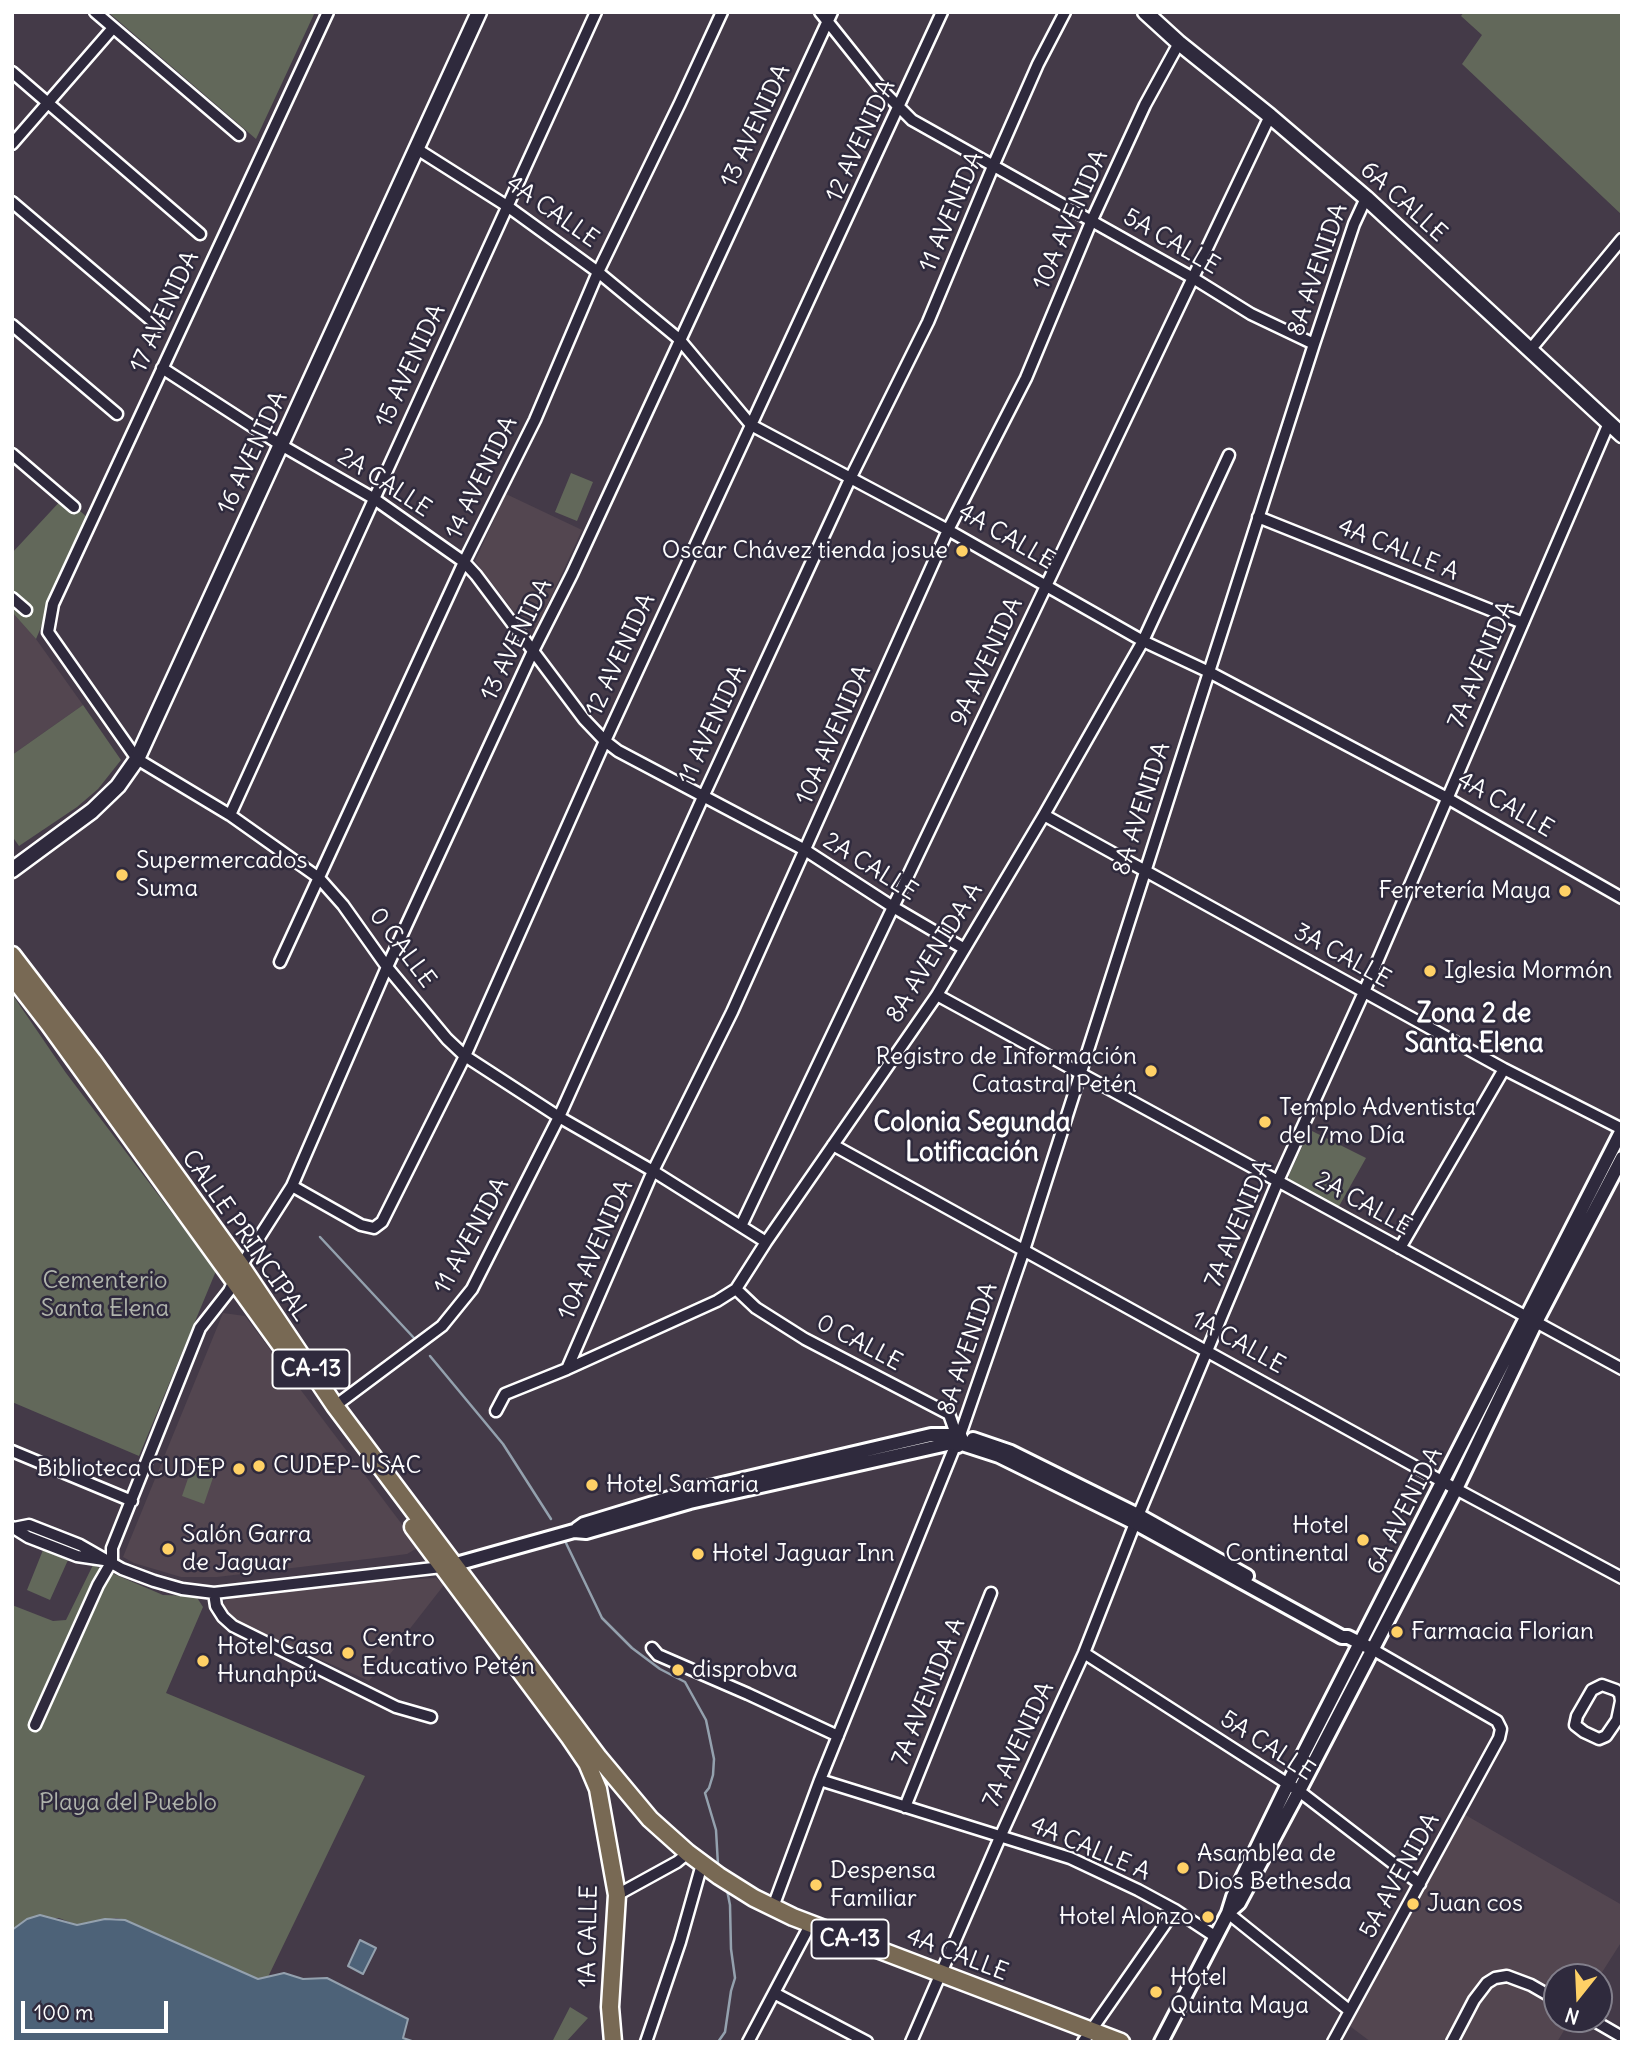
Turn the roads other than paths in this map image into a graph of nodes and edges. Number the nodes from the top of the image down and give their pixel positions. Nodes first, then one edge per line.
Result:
1 (95, 12) edge
2 (328, 12) edge
3 (479, 12) edge
4 (596, 12) edge
5 (722, 12) edge
6 (820, 12) edge
7 (942, 12) edge
8 (1065, 12) edge
9 (1145, 12) edge
10 (829, 17) edge
11 (113, 27) junction
12 (1179, 43) junction
13 (12, 72) edge
14 (48, 103) junction
15 (900, 108) junction
16 (1270, 116) junction
17 (239, 135) dead end
18 (12, 144) edge
19 (417, 149) junction
20 (994, 164) junction
21 (1366, 198) junction
22 (12, 201) edge
23 (507, 206) junction
24 (1091, 222) junction
25 (200, 234) dead end
26 (1622, 239) edge
27 (598, 272) junction
28 (1193, 278) junction
29 (12, 325) edge
30 (158, 326) dead end
31 (680, 339) junction
32 (1314, 344) junction
33 (1530, 350) junction
34 (162, 368) junction
35 (117, 414) dead end
36 (1609, 423) junction
37 (751, 425) junction
38 (1622, 435) edge
39 (282, 445) junction
40 (12, 454) edge
41 (1229, 455) dead end
42 (850, 479) junction
43 (373, 498) junction
44 (74, 507) dead end
45 (1258, 517) junction
46 (948, 530) junction
47 (464, 562) junction
48 (1046, 587) junction
49 (12, 598) edge
50 (26, 610) dead end
51 (1523, 623) junction
52 (48, 632) joint
53 (1143, 641) junction
54 (533, 651) junction
55 (1209, 672) junction
56 (605, 741) junction
57 (137, 759) junction
58 (703, 797) junction
59 (1447, 798) junction
60 (230, 815) junction
61 (1044, 815) junction
62 (805, 850) junction
63 (12, 870) edge
64 (1144, 870) junction
65 (319, 878) junction
66 (1622, 898) edge
67 (893, 907) junction
68 (963, 948) junction
69 (12, 955) edge
70 (280, 962) dead end
71 (387, 967) junction
72 (12, 976) edge
73 (1364, 992) junction
74 (937, 995) junction
75 (465, 1056) junction
76 (1504, 1069) junction
77 (1080, 1073) junction
78 (559, 1116) junction
79 (1622, 1130) edge
80 (833, 1145) junction
81 (1622, 1158) edge
82 (653, 1171) junction
83 (1278, 1181) junction
84 (292, 1186) junction
85 (741, 1226) junction
86 (766, 1242) junction
87 (1400, 1248) junction
88 (1024, 1250) junction
89 (241, 1266) junction
90 (234, 1282) junction
91 (736, 1289) junction
92 (1531, 1319) junction
93 (1208, 1352) junction
94 (567, 1369) junction
95 (1622, 1369) edge
96 (335, 1406) junction
97 (496, 1411) dead end
98 (957, 1439) junction
99 (12, 1451) edge
100 (1450, 1485) junction
101 (132, 1502) junction
102 (1137, 1519) junction
103 (13, 1527) edge
104 (111, 1561) junction
105 (448, 1566) junction
106 (1622, 1578) edge
107 (991, 1593) dead end
108 (214, 1594) junction
109 (1366, 1646) junction
110 (652, 1647) dead end
111 (1084, 1653) junction
112 (431, 1717) dead end
113 (1620, 1720) edge
114 (35, 1725) dead end
115 (838, 1736) junction
116 (615, 1779) joint
117 (820, 1780) junction
118 (1294, 1787) junction
119 (598, 1789) joint
120 (905, 1807) junction
121 (1000, 1835) junction
122 (688, 1853) junction
123 (702, 1864) junction
124 (1420, 1884) junction
125 (617, 1895) junction
126 (774, 1908) junction
127 (1175, 1910) junction
128 (1228, 1913) junction
129 (810, 1925) junction
130 (1216, 1937) junction
131 (941, 1973) junction
132 (1543, 1992) edge
133 (774, 1993) junction
134 (1350, 2011) junction
135 (1087, 2036) edge
136 (613, 2042) edge
137 (646, 2042) edge
138 (748, 2042) edge
139 (867, 2042) edge
140 (911, 2042) edge
141 (1121, 2042) edge
142 (1161, 2042) edge
143 (1333, 2042) edge
144 (1452, 2042) edge

1 - 11 street
2 - 34 street, 17 AVENIDA
3 - 19 main road, 16 AVENIDA
4 - 23 street, 15 AVENIDA
5 - 27 street, 14 AVENIDA
6 - 10 street, 5A CALLE
7 - 15 street, 12 AVENIDA
8 - 20 street, 11 AVENIDA
9 - 12 main road, 6A CALLE
10 - 15 street, 5A CALLE
10 - 31 street, 13 AVENIDA
11 - 14 street
11 - 17 street
12 - 16 main road, 6A CALLE
12 - 24 street, 10A AVENIDA
13 - 14 street
14 - 18 street
14 - 25 street
15 - 20 street, 5A CALLE
15 - 37 street, 12 AVENIDA
16 - 21 main road, 6A CALLE
16 - 28 street, 9A AVENIDA
19 - 23 street, 4A CALLE
19 - 39 main road, 16 AVENIDA
20 - 24 street, 5A CALLE
20 - 42 street, 11 AVENIDA
21 - 32 street, 8A AVENIDA
21 - 33 main road, 6A CALLE
22 - 30 street
23 - 27 street, 4A CALLE
23 - 43 street, 15 AVENIDA
24 - 28 street, 5A CALLE
24 - 46 street, 10A AVENIDA
26 - 33 street
27 - 31 street, 4A CALLE
27 - 47 street, 14 AVENIDA
28 - 32 street, 5A CALLE
28 - 48 street, 9A AVENIDA
29 - 35 street
31 - 37 street, 4A CALLE
31 - 54 street, 13 AVENIDA
32 - 45 street, 8A AVENIDA
33 - 36 main road, 6A CALLE
34 - 39 street, 2A CALLE
34 - 52 street, 17 AVENIDA
36 - 38 main road, 6A CALLE
36 - 51 street, 7A AVENIDA
37 - 42 street, 4A CALLE
37 - 56 street, 12 AVENIDA
39 - 43 street, 2A CALLE
39 - 57 main road, 16 AVENIDA
40 - 44 street
41 - 53 street, 8A AVENIDA A
42 - 46 street, 4A CALLE
42 - 58 street, 11 AVENIDA
43 - 47 street, 2A CALLE
43 - 60 street, 15 AVENIDA
45 - 51 street, 4A CALLE A
45 - 55 street, 8A AVENIDA
46 - 48 street, 4A CALLE
46 - 62 street, 10A AVENIDA
47 - 54 street, 2A CALLE
47 - 65 street, 14 AVENIDA
48 - 53 street, 4A CALLE
48 - 67 street, 9A AVENIDA
49 - 50 street
51 - 59 street, 7A AVENIDA
52 - 57 street, 0 CALLE
53 - 55 street, 4A CALLE
53 - 61 street, 8A AVENIDA A
54 - 56 street, 2A CALLE
54 - 71 street, 13 AVENIDA
55 - 59 street, 4A CALLE
55 - 64 street, 8A AVENIDA
56 - 58 street, 2A CALLE
56 - 75 street, 12 AVENIDA
57 - 60 street, 0 CALLE
57 - 63 main road, 16 AVENIDA
58 - 62 street, 2A CALLE
58 - 78 street, 11 AVENIDA
59 - 66 street, 4A CALLE
59 - 73 street, 7A AVENIDA
60 - 65 street, 0 CALLE
61 - 64 street, 3A CALLE
61 - 68 street, 8A AVENIDA A
62 - 67 street, 2A CALLE
62 - 82 street, 10A AVENIDA
64 - 73 street, 3A CALLE
64 - 77 street, 8A AVENIDA
65 - 70 street, 14 AVENIDA
65 - 71 street, 0 CALLE
67 - 68 street, 2A CALLE
67 - 85 street, 9A AVENIDA
68 - 74 street, 8A AVENIDA A
69 - 89 main road, CALLE PRINCIPAL / CA-13
71 - 75 street, 0 CALLE
71 - 84 street, 13 AVENIDA
72 - 90 main road, CALLE PRINCIPAL / CA-13
73 - 76 street, 3A CALLE
73 - 83 street, 7A AVENIDA
74 - 77 street, 2A CALLE
74 - 80 street, 8A AVENIDA A
75 - 78 street, 0 CALLE
75 - 84 street, 12 AVENIDA
76 - 79 street, 3A CALLE
76 - 87 street
77 - 83 street, 2A CALLE
77 - 88 street, 8A AVENIDA
78 - 82 street, 0 CALLE
78 - 96 street, 11 AVENIDA
79 - 92 street, 6A AVENIDA
80 - 86 street, 8A AVENIDA A
80 - 88 street, 1A CALLE
81 - 92 street, 6A AVENIDA
82 - 85 street, 0 CALLE
82 - 94 street, 10A AVENIDA
83 - 87 street, 2A CALLE
83 - 93 street, 7A AVENIDA
84 - 89 street, 13 AVENIDA
85 - 86 street, 0 CALLE
86 - 91 street, 8A AVENIDA A
87 - 92 street, 2A CALLE
88 - 93 street, 1A CALLE
88 - 98 street, 8A AVENIDA
89 - 90 street, 13 AVENIDA
89 - 96 main road, CALLE PRINCIPAL / CA-13
90 - 101 street, 13 AVENIDA
90 - 105 main road, CALLE PRINCIPAL / CA-13
91 - 94 street, 8A AVENIDA A
91 - 98 street, 0 CALLE
92 - 95 street, 2A CALLE
92 - 100 street, 6A AVENIDA
93 - 100 street, 1A CALLE
93 - 102 street, 7A AVENIDA
94 - 97 street
96 - 105 main road, CALLE PRINCIPAL / CA-13
98 - 102 street
98 - 105 street
98 - 115 street, 8A AVENIDA
99 - 101 street
100 - 106 street, 1A CALLE
100 - 109 street, 6A AVENIDA
101 - 104 street, 13 AVENIDA
102 - 109 street
102 - 111 street, 7A AVENIDA
103 - 104 street
104 - 108 street
104 - 114 street, 13 AVENIDA
105 - 108 street
105 - 116 main road, CALLE PRINCIPAL / CA-13
105 - 119 main road, CALLE PRINCIPAL / CA-13
107 - 120 street, 7A AVENIDA A
108 - 112 street
109 - 118 street, 6A AVENIDA
109 - 124 street, 5A AVENIDA
110 - 115 street
111 - 118 street, 5A CALLE
111 - 121 street, 7A AVENIDA
113 - 113 street
115 - 117 street, 8A AVENIDA
116 - 122 main road, 4A CALLE / CA-13
117 - 120 street, 4A CALLE A
117 - 126 street, 8A AVENIDA
118 - 124 street, 5A CALLE
118 - 128 street, 6A AVENIDA
119 - 125 main road, 1A CALLE / CA-13
120 - 121 street, 4A CALLE A
121 - 127 street, 4A CALLE A
121 - 131 street, 7A AVENIDA
122 - 123 main road, 4A CALLE / CA-13
122 - 125 street
123 - 126 main road, 4A CALLE / CA-13
123 - 137 street
124 - 134 street, 5A AVENIDA
125 - 136 main road, 1A CALLE / CA-13
126 - 129 main road, 4A CALLE / CA-13
127 - 130 street, 4A CALLE A
127 - 135 street
128 - 130 street, 6A AVENIDA
128 - 134 street
129 - 131 main road, 4A CALLE / CA-13
129 - 133 street
130 - 142 street, 6A AVENIDA
131 - 135 main road, 4A CALLE / CA-13
131 - 140 street, 7A AVENIDA
132 - 144 street
133 - 138 street
133 - 139 street
134 - 143 street, 5A AVENIDA
135 - 141 main road, 4A CALLE / CA-13

